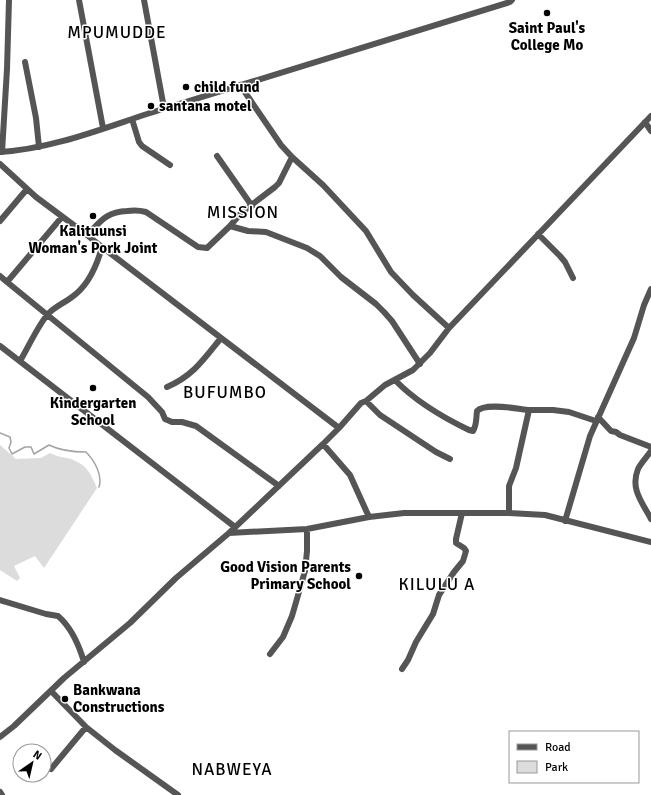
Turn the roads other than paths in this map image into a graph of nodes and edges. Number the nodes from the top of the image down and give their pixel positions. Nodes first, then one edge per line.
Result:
1 (9, 0) edge
2 (79, 0) edge
3 (144, 0) edge
4 (512, 0) edge
5 (25, 62) dead end
6 (240, 85) junction
7 (164, 108) junction
8 (651, 116) edge
9 (132, 119) junction
10 (645, 122) junction
11 (103, 128) junction
12 (651, 131) edge
13 (39, 147) junction
14 (1, 152) edge
15 (217, 156) dead end
16 (292, 157) junction
17 (0, 164) edge
18 (170, 165) dead end
19 (27, 189) junction
20 (252, 206) junction
21 (62, 217) junction
22 (0, 221) edge
23 (230, 226) junction
24 (538, 234) junction
25 (88, 235) junction
26 (102, 247) junction
27 (0, 276) edge
28 (573, 278) dead end
29 (7, 282) junction
30 (651, 289) edge
31 (47, 315) junction
32 (449, 328) junction
33 (221, 338) junction
34 (0, 346) edge
35 (20, 361) junction
36 (420, 364) junction
37 (395, 380) junction
38 (167, 387) dead end
39 (366, 401) junction
40 (530, 410) junction
41 (597, 419) junction
42 (339, 428) junction
43 (323, 444) junction
44 (651, 447) edge
45 (651, 451) edge
46 (450, 459) dead end
47 (279, 486) junction
48 (462, 513) junction
49 (509, 513) junction
50 (369, 517) junction
51 (651, 519) edge
52 (565, 521) junction
53 (235, 527) junction
54 (307, 529) junction
55 (229, 533) junction
56 (651, 542) edge
57 (0, 600) edge
58 (270, 654) dead end
59 (84, 662) junction
60 (402, 669) dead end
61 (51, 691) junction
62 (86, 726) junction
63 (0, 737) edge
64 (52, 767) edge
65 (0, 792) edge
66 (2, 795) edge
67 (178, 795) edge

1 - 14 street
2 - 11 street
3 - 7 street
4 - 6 street
5 - 13 street
6 - 7 street
6 - 16 street
7 - 9 street
8 - 10 street
9 - 11 street
9 - 18 street
10 - 12 street
10 - 24 street
11 - 13 street
13 - 14 street
15 - 20 street
16 - 20 street
16 - 32 street
17 - 19 street
19 - 21 street
19 - 22 street
20 - 23 street
21 - 25 street
21 - 29 street
23 - 25 street
23 - 36 street
24 - 28 street
24 - 32 street
25 - 26 street
26 - 31 street
26 - 33 street
27 - 29 street
29 - 31 street
30 - 41 street
31 - 35 street
31 - 47 street
32 - 36 street
33 - 38 street
33 - 42 street
34 - 35 street
35 - 53 street
36 - 37 street
37 - 39 street
37 - 40 street
39 - 42 street
39 - 46 street
40 - 41 street
40 - 49 street
41 - 44 street
41 - 52 street
42 - 43 street
43 - 47 street
43 - 50 street
45 - 51 street
47 - 53 street
48 - 49 street
48 - 50 street
48 - 60 street
49 - 52 street
50 - 54 street
52 - 56 street
53 - 55 street
54 - 55 street
54 - 58 street
55 - 59 street
57 - 59 street
59 - 61 street
61 - 62 street
61 - 63 street
62 - 64 street
62 - 67 street
65 - 66 street

